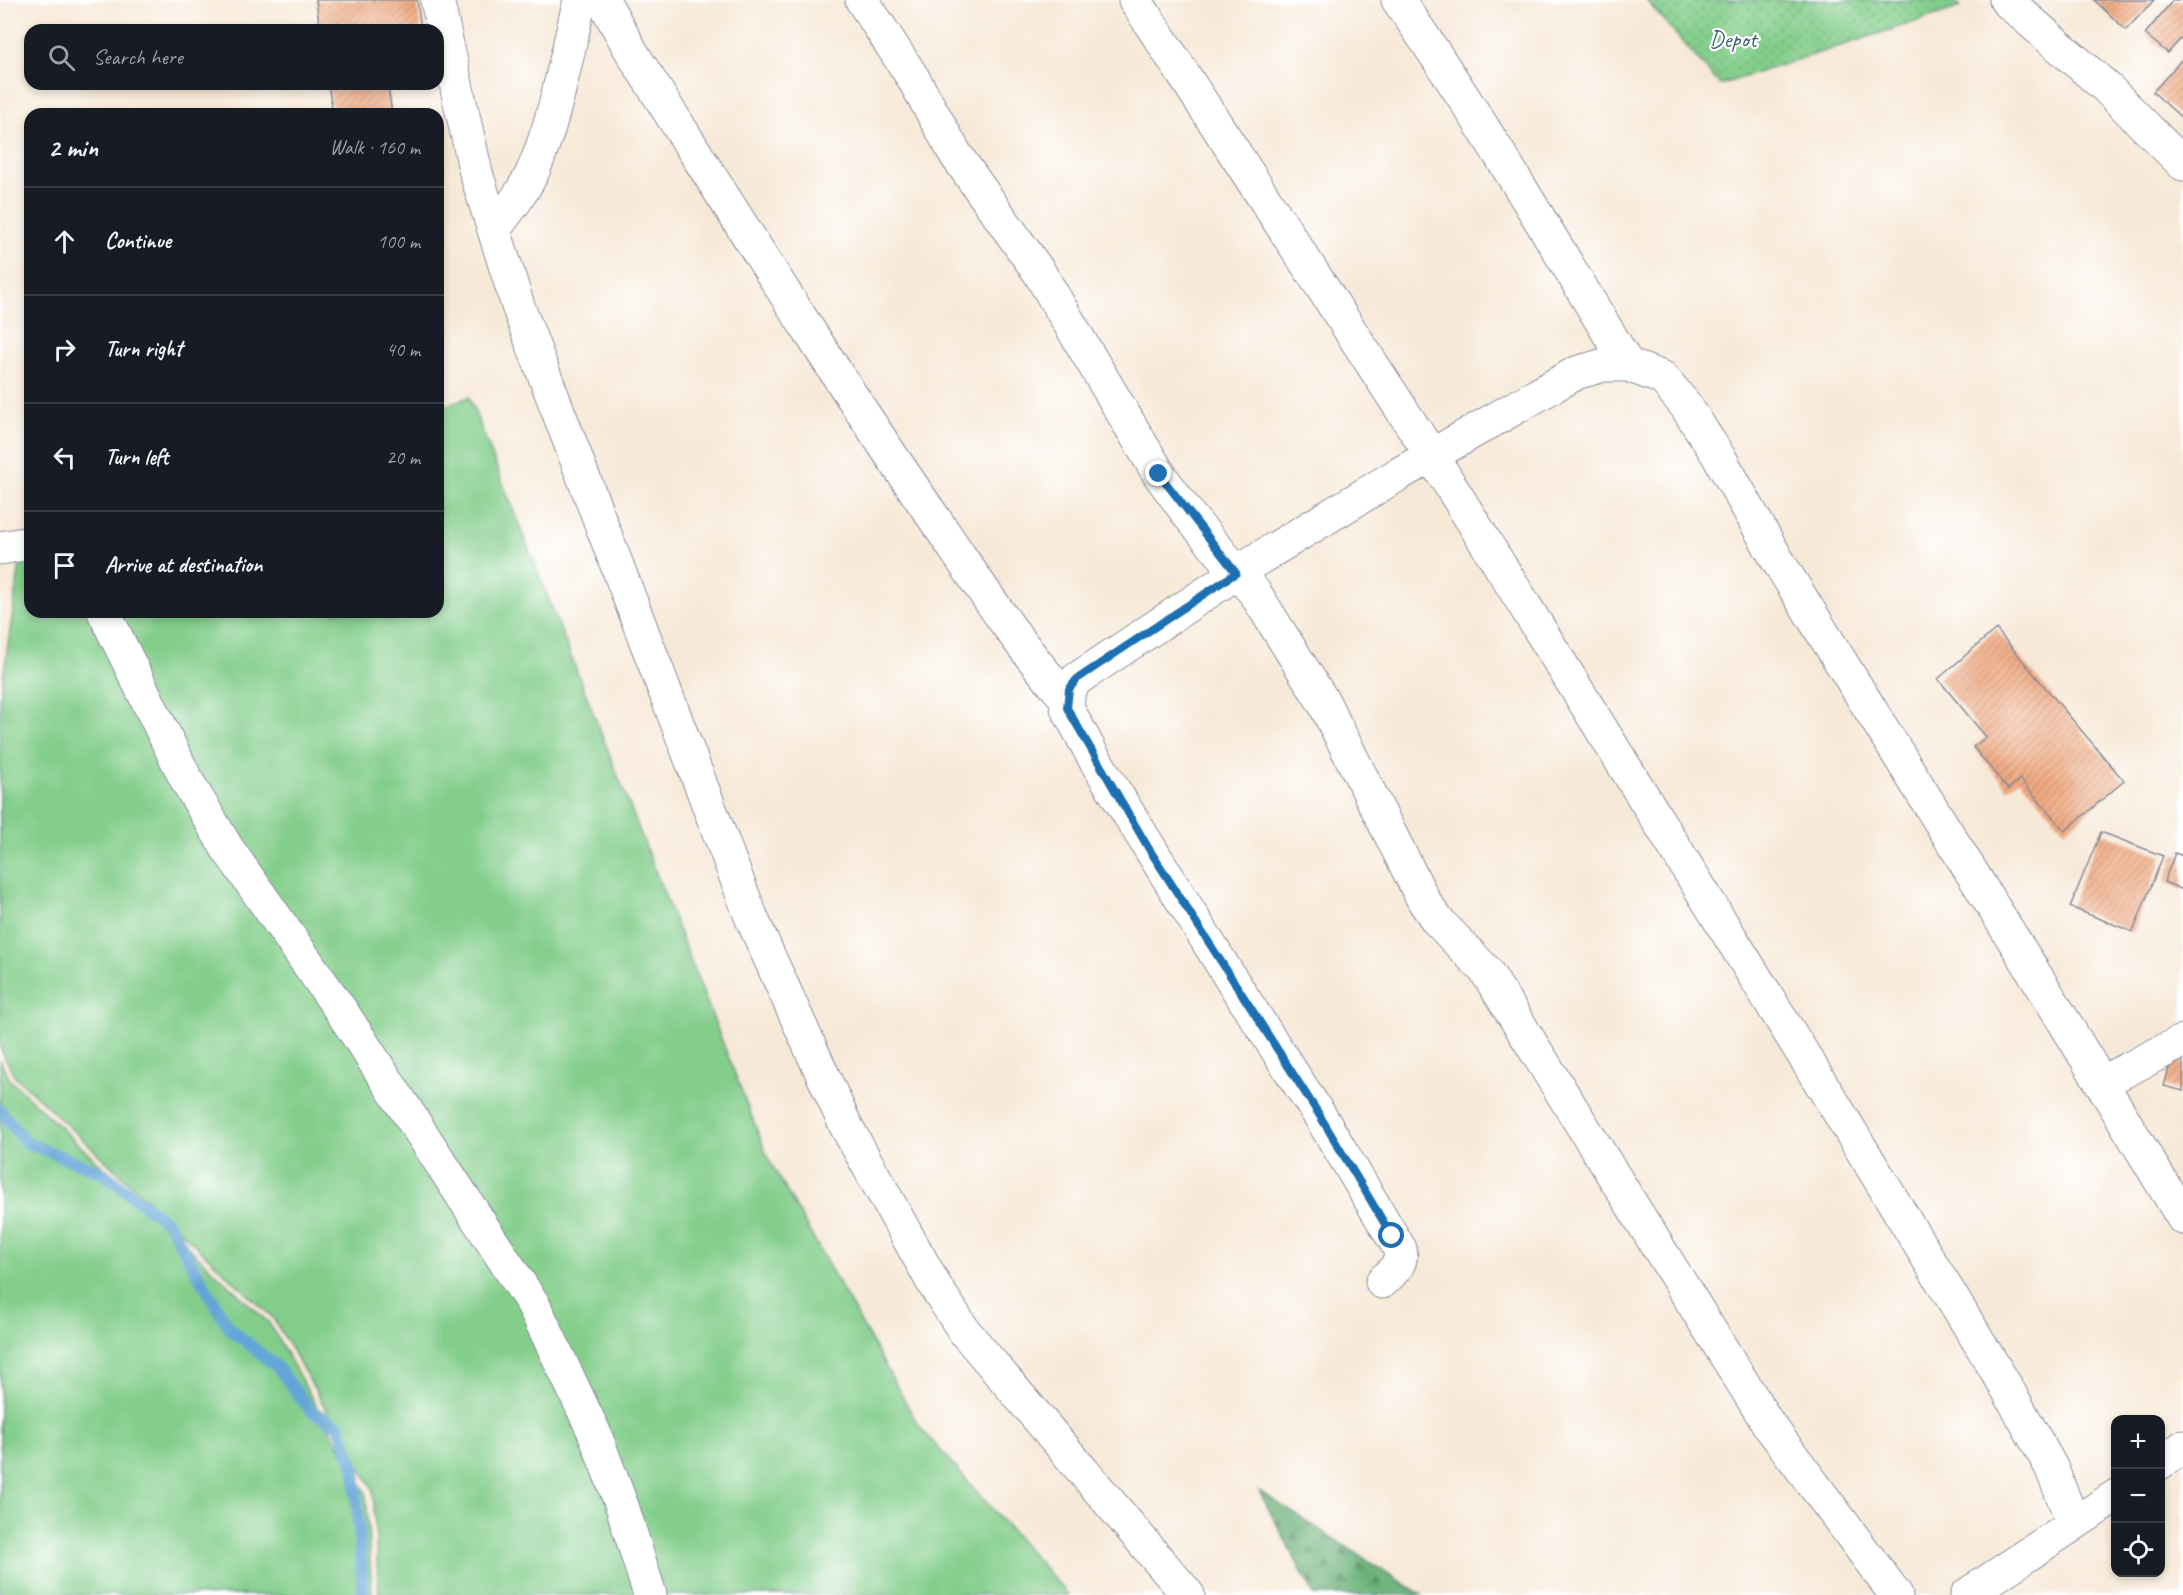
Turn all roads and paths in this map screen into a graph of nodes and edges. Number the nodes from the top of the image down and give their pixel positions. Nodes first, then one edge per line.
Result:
1 (436, 0) edge
2 (580, 0) edge
3 (603, 0) edge
4 (862, 0) edge
5 (1135, 0) edge
6 (1398, 0) edge
7 (2007, 0) edge
8 (442, 24) edge
9 (444, 35) edge
10 (2183, 164) edge
11 (494, 229) junction
12 (1628, 365) junction
13 (1432, 456) junction
14 (24, 544) edge
15 (0, 548) edge
16 (1236, 573) junction
17 (107, 618) edge
18 (1066, 698) junction
19 (2183, 1041) edge
20 (2101, 1083) junction
21 (2177, 1196) edge
22 (1382, 1282) dead end
23 (2183, 1447) edge
24 (2165, 1460) edge
25 (2111, 1498) edge
26 (2073, 1522) junction
27 (650, 1595) edge
28 (1188, 1595) edge
29 (1896, 1595) edge
30 (1967, 1595) edge

1 - 8 street
2 - 11 street
3 - 18 street
4 - 16 street
5 - 13 street
6 - 12 street
7 - 10 street
9 - 11 street
11 - 28 street
12 - 13 street
12 - 20 street
13 - 16 street
13 - 26 street
14 - 15 street
16 - 18 street
16 - 29 street
17 - 27 street
18 - 22 street
19 - 20 street
20 - 21 street
23 - 24 street
25 - 26 street
26 - 30 street

